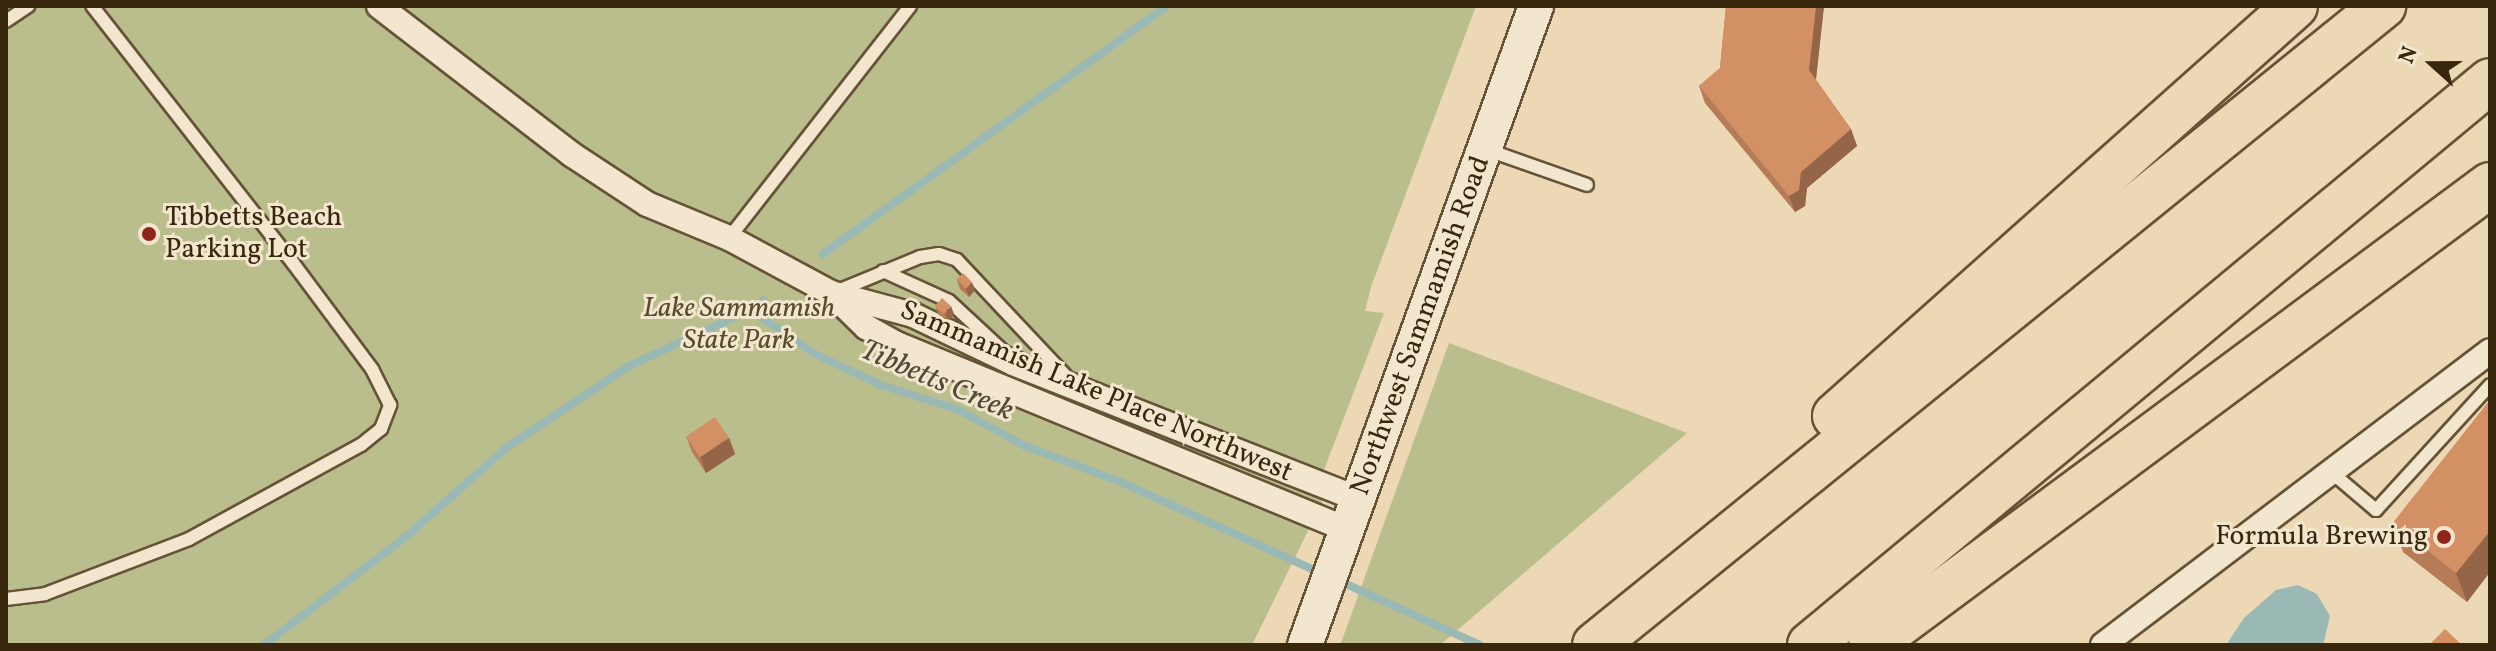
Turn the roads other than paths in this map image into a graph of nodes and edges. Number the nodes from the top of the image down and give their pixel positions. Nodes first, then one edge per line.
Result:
1 (28, 6) edge
2 (379, 6) edge
3 (910, 6) edge
4 (1536, 6) edge
5 (2295, 6) edge
6 (2302, 6) edge
7 (2383, 6) edge
8 (89, 7) edge
9 (6, 21) edge
10 (2224, 71) junction
11 (2490, 81) edge
12 (1484, 149) junction
13 (1587, 185) dead end
14 (2490, 185) edge
15 (729, 238) junction
16 (883, 271) junction
17 (831, 293) junction
18 (2490, 351) edge
19 (1013, 363) junction
20 (2490, 385) edge
21 (1079, 390) junction
22 (2331, 472) junction
23 (1348, 529) junction
24 (6, 599) edge
25 (2129, 636) edge
26 (1305, 645) edge
27 (1593, 645) edge
28 (1810, 645) edge
29 (1871, 645) edge
30 (2103, 645) edge

1 - 9 lane
2 - 15 street, Sammamish Lake Place Northwest
3 - 15 lane
4 - 12 street, Northwest Sammamish Road
5 - 10 highway
6 - 10 highway
7 - 27 highway
8 - 24 lane
10 - 27 highway
11 - 28 highway
12 - 13 lane
12 - 23 street, Northwest Sammamish Road
14 - 29 highway
15 - 17 street, Sammamish Lake Place Northwest
16 - 17 lane
16 - 19 lane
16 - 21 lane
17 - 19 street, Sammamish Lake Place Northwest
17 - 23 street, Sammamish Lake Place Northwest
18 - 22 street
19 - 21 street, Sammamish Lake Place Northwest
20 - 22 lane
21 - 23 street, Sammamish Lake Place Northwest
22 - 25 street
23 - 26 street, Northwest Sammamish Road
25 - 30 street

